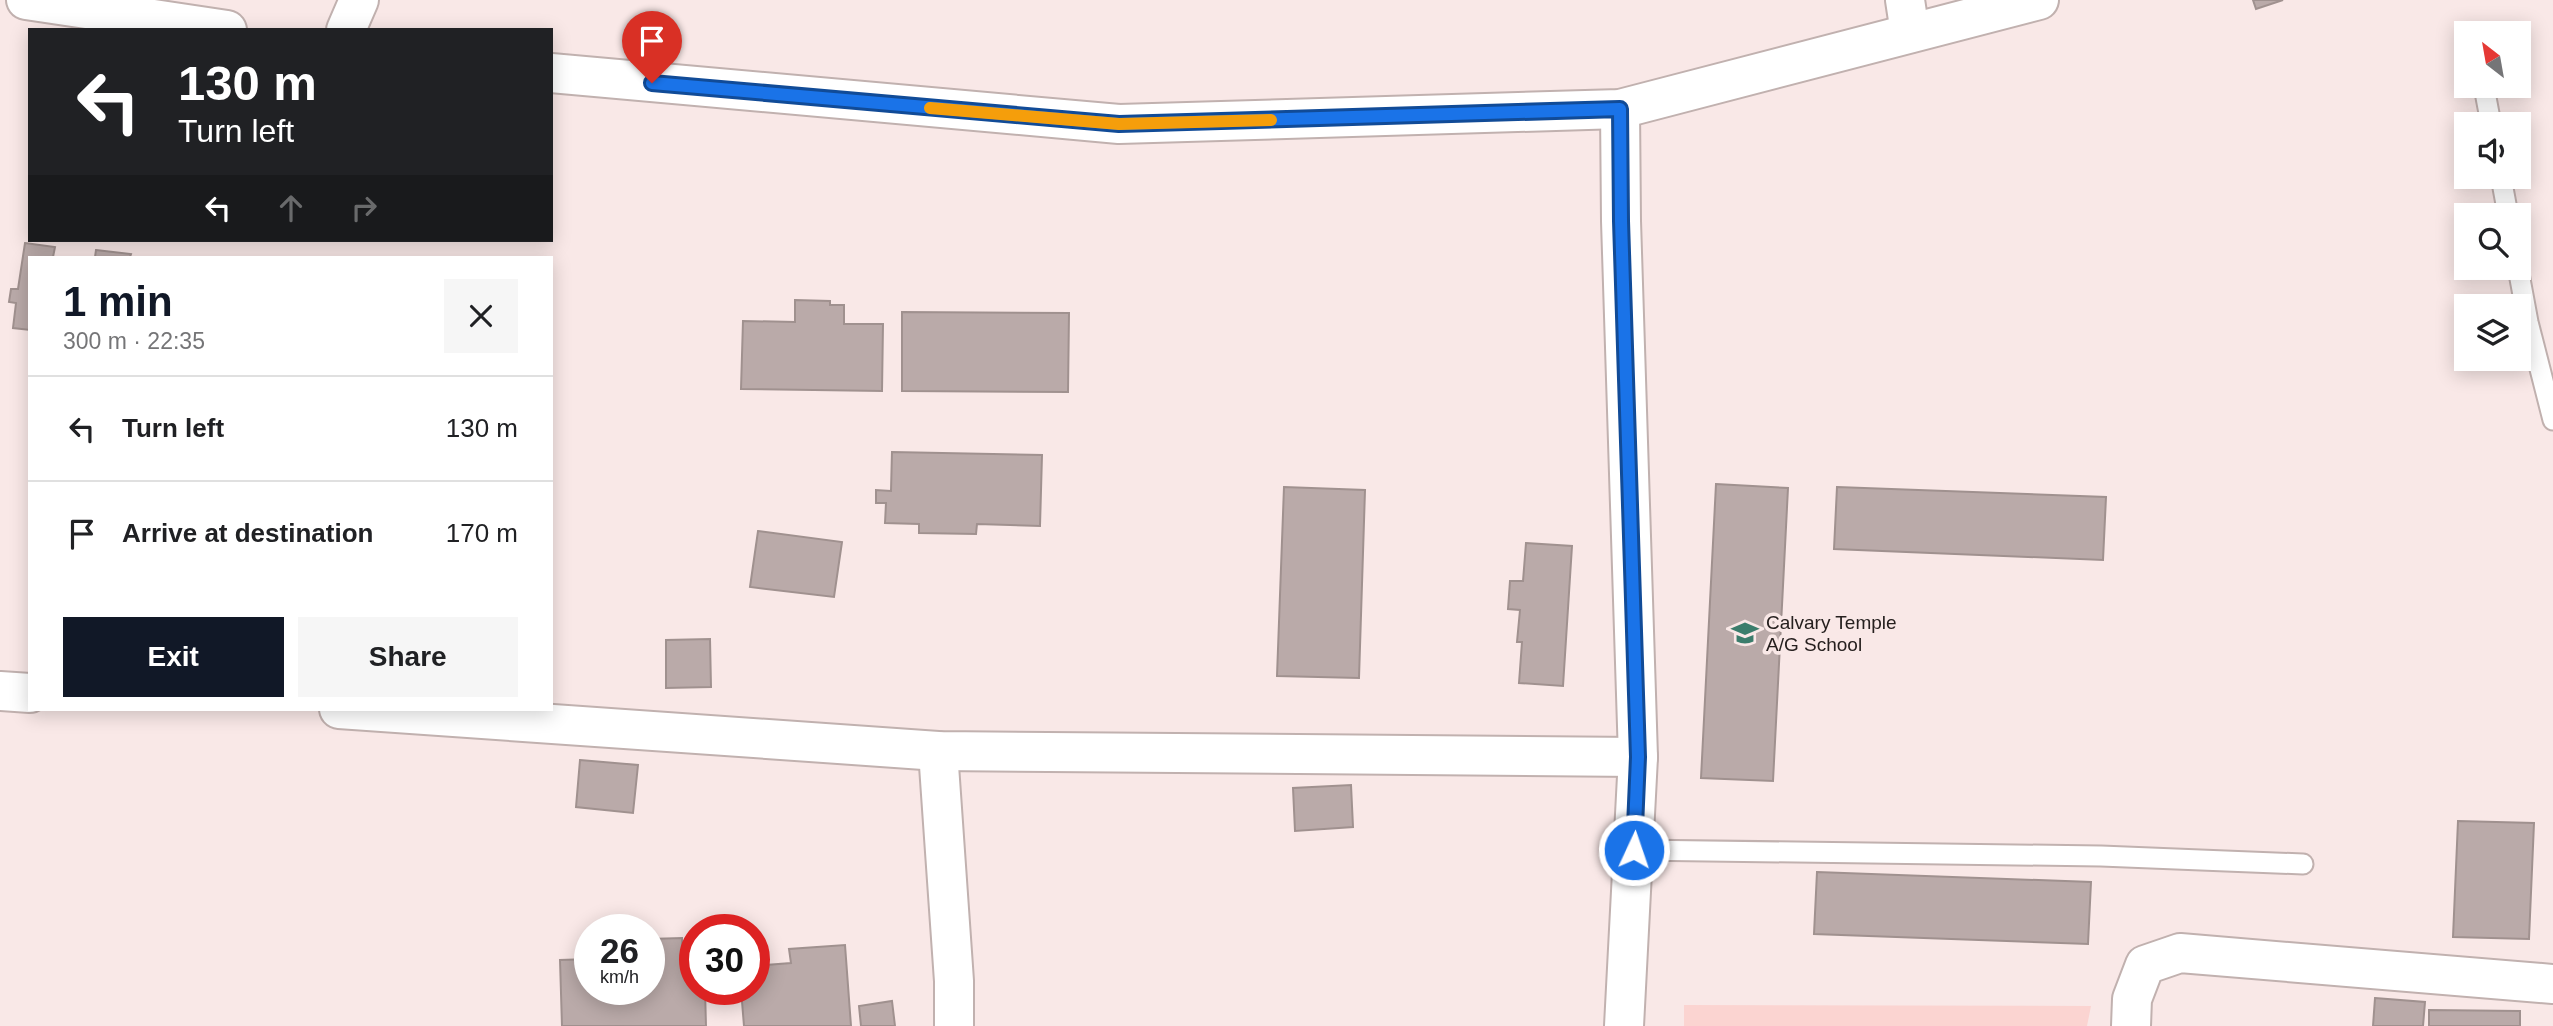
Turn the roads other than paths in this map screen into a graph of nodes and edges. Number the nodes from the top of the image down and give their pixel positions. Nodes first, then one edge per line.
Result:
1 (26, 0) edge
2 (359, 0) edge
3 (2039, 0) edge
4 (1908, 17) edge
5 (214, 28) edge
6 (347, 28) edge
7 (553, 72) edge
8 (1620, 109) junction
9 (2521, 280) edge
10 (2553, 420) edge
11 (0, 691) edge
12 (28, 693) edge
13 (368, 711) edge
14 (938, 751) junction
15 (1638, 757) junction
16 (1634, 850) junction
17 (2303, 864) dead end
18 (2553, 984) edge
19 (954, 1026) edge
20 (1624, 1026) edge
21 (2131, 1026) edge

1 - 5 street
2 - 6 street
3 - 4 street
4 - 8 street
7 - 8 street
8 - 15 street
9 - 10 lane
11 - 12 street
13 - 14 street
14 - 15 street
14 - 19 street
15 - 16 street
16 - 17 lane
16 - 20 street
18 - 21 street

